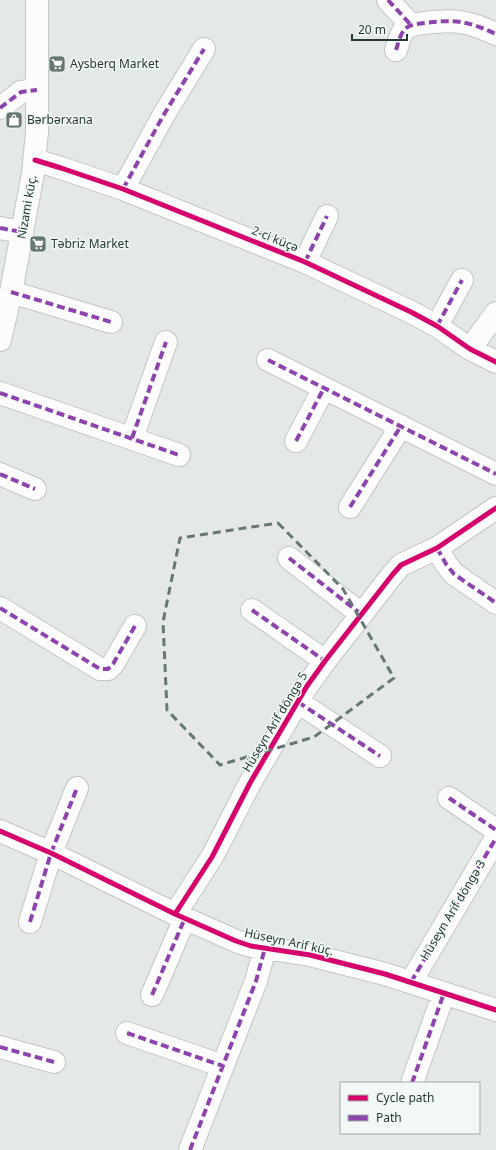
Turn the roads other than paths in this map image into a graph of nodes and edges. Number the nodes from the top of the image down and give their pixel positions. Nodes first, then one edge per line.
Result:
1 (37, 0) edge
2 (388, 0) edge
3 (411, 25) junction
4 (496, 34) edge
5 (204, 49) dead end
6 (396, 50) dead end
7 (37, 90) junction
8 (0, 108) edge
9 (34, 160) junction
10 (123, 189) junction
11 (328, 216) dead end
12 (0, 228) edge
13 (22, 232) junction
14 (305, 262) junction
15 (462, 280) dead end
16 (11, 292) junction
17 (496, 313) edge
18 (111, 322) dead end
19 (436, 326) junction
20 (0, 340) edge
21 (166, 342) dead end
22 (470, 349) junction
23 (268, 360) dead end
24 (496, 362) edge
25 (324, 388) junction
26 (0, 393) edge
27 (400, 426) junction
28 (132, 438) junction
29 (296, 441) dead end
30 (179, 455) dead end
31 (0, 474) edge
32 (496, 474) edge
33 (35, 489) dead end
34 (350, 507) dead end
35 (496, 508) edge
36 (437, 548) junction
37 (289, 558) dead end
38 (496, 604) edge
39 (0, 608) edge
40 (252, 610) dead end
41 (362, 614) junction
42 (135, 626) dead end
43 (325, 661) junction
44 (298, 702) junction
45 (380, 756) dead end
46 (77, 788) dead end
47 (448, 798) dead end
48 (496, 830) edge
49 (0, 831) edge
50 (496, 838) edge
51 (51, 853) junction
52 (180, 916) junction
53 (30, 922) dead end
54 (265, 948) junction
55 (411, 982) junction
56 (444, 993) junction
57 (152, 995) dead end
58 (496, 1010) edge
59 (127, 1033) dead end
60 (0, 1047) edge
61 (54, 1062) dead end
62 (223, 1066) junction
63 (412, 1082) edge
64 (190, 1150) edge

1 - 7 street, Nizami küç.
2 - 3 street
3 - 4 street
3 - 6 street
5 - 10 street
7 - 8 street
7 - 9 street, Nizami küç.
9 - 10 street, 2-ci küçə
9 - 13 street, Nizami küç.
10 - 14 street, 2-ci küçə
11 - 14 street
12 - 13 street
13 - 16 street, Nizami küç.
14 - 19 street, 2-ci küçə
15 - 19 street
16 - 18 street
16 - 20 street, Nizami küç.
17 - 22 street
19 - 22 street, 2-ci küçə
21 - 28 street
22 - 24 street, 2-ci küçə
23 - 25 street
25 - 27 street
25 - 29 street
26 - 28 street
27 - 32 street
27 - 34 street
28 - 30 street
31 - 33 street
35 - 36 street, Hüseyn Arif döngə 5
36 - 38 street
36 - 41 street, Hüseyn Arif döngə 5
37 - 41 street
39 - 42 street
40 - 43 street
41 - 43 street, Hüseyn Arif döngə 5
43 - 44 street, Hüseyn Arif döngə 5
44 - 45 street
44 - 52 street, Hüseyn Arif döngə 5
46 - 51 street
47 - 48 street
49 - 51 street, Hüseyn Arif küç.
50 - 55 street, Hüseyn Arif döngə 3
51 - 52 street, Hüseyn Arif küç.
51 - 53 street
52 - 54 street, Hüseyn Arif küç.
52 - 57 street, Hüseyn Arif döngə 5
54 - 55 street, Hüseyn Arif küç.
54 - 62 street
55 - 56 street, Hüseyn Arif küç.
56 - 58 street, Hüseyn Arif küç.
56 - 63 street
59 - 62 street
60 - 61 street
62 - 64 street

